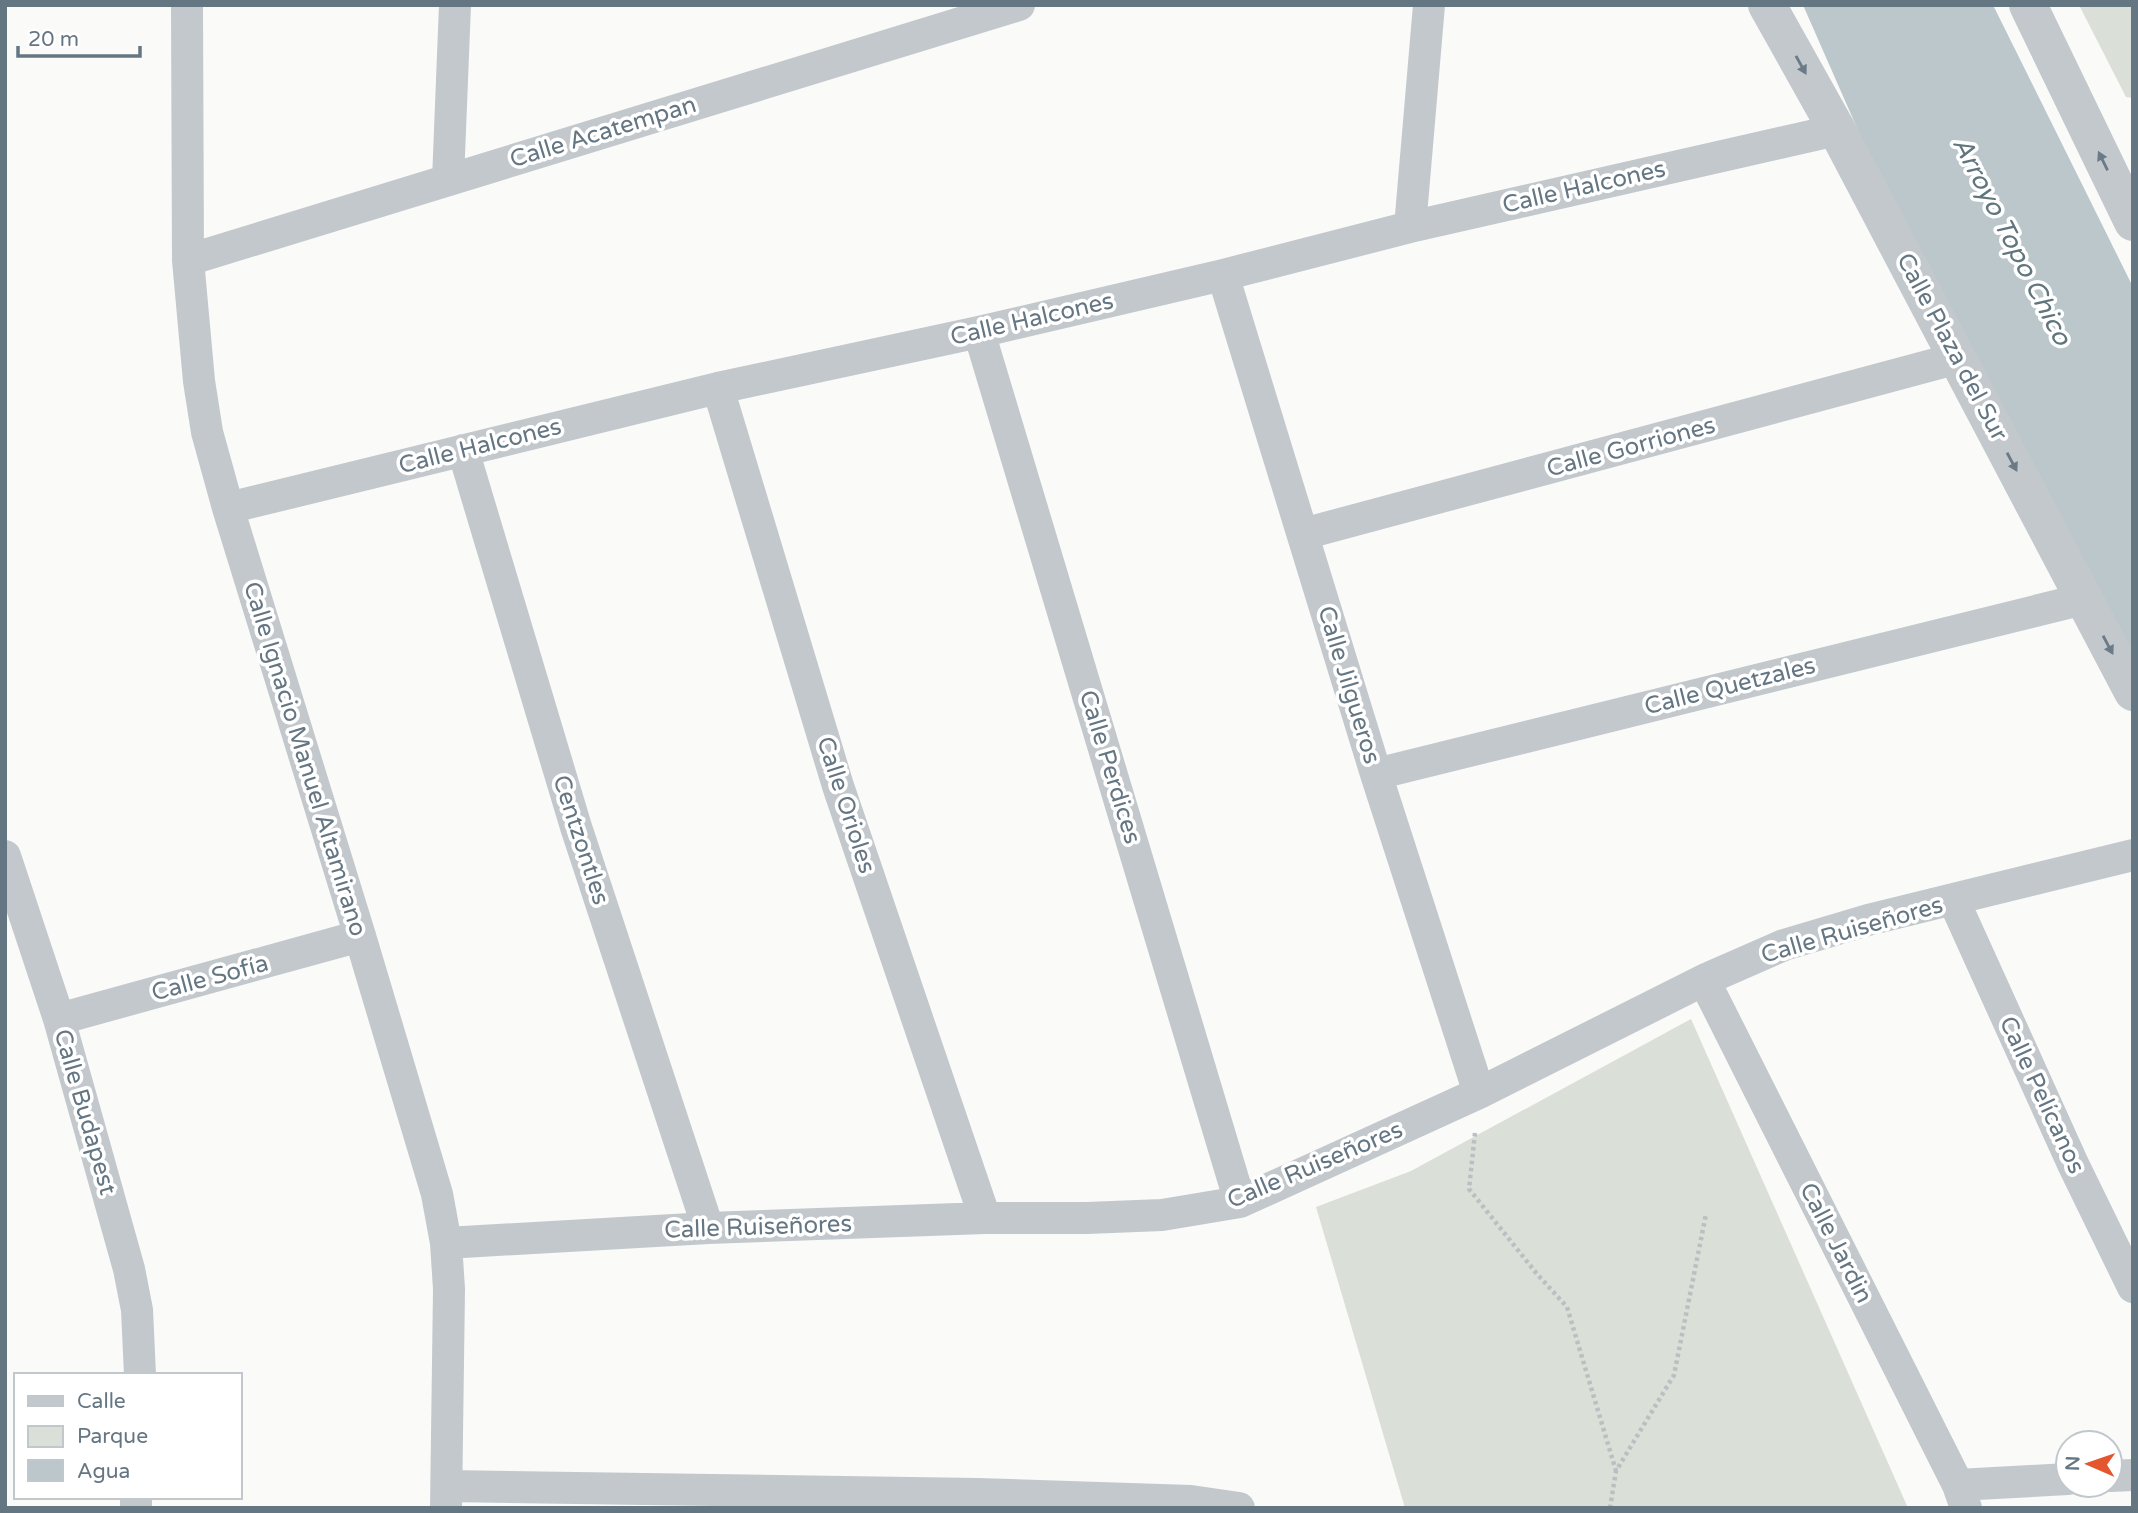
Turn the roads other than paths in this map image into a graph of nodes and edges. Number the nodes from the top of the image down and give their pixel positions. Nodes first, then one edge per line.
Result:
1 (187, 5) edge
2 (454, 5) edge
3 (1019, 5) edge
4 (1429, 5) edge
5 (1767, 5) edge
6 (2028, 5) edge
7 (1837, 130) junction
8 (448, 180) junction
9 (2133, 222) edge
10 (1410, 227) junction
11 (188, 260) junction
12 (1223, 275) junction
13 (979, 332) junction
14 (1958, 358) junction
15 (718, 388) junction
16 (463, 450) junction
17 (228, 508) junction
18 (1303, 534) junction
19 (2084, 599) junction
20 (2133, 692) edge
21 (1376, 774) junction
22 (2133, 855) edge
23 (5, 856) edge
24 (1954, 901) junction
25 (360, 936) junction
26 (1704, 979) junction
27 (59, 1019) junction
28 (1479, 1093) junction
29 (1240, 1202) junction
30 (985, 1218) junction
31 (708, 1228) junction
32 (446, 1243) junction
33 (2133, 1287) edge
34 (140, 1373) edge
35 (2054, 1481) edge
36 (1962, 1496) edge
37 (446, 1497) edge
38 (703, 1498) edge
39 (977, 1501) edge
40 (1239, 1508) edge

1 - 11 street, Calle Ignacio Manuel Altamirano
2 - 8 street
3 - 8 street, Calle Acatempan
4 - 10 street
5 -> 7 street, Calle Plaza del Sur
9 -> 6 street
7 - 10 street, Calle Halcones
7 - 14 street, Calle Plaza del Sur
8 - 11 street, Calle Acatempan
10 - 12 street, Calle Halcones
11 - 17 street, Calle Ignacio Manuel Altamirano
12 - 13 street, Calle Halcones
12 - 18 street, Calle Jilgueros
13 - 15 street, Calle Halcones
13 - 29 street, Calle Perdices
14 - 18 street, Calle Gorriones
14 -> 19 street, Calle Plaza del Sur
15 - 16 street, Calle Halcones
15 - 30 street, Calle Orioles
16 - 17 street, Calle Halcones
16 - 31 street, Centzontles
17 - 25 street, Calle Ignacio Manuel Altamirano
18 - 21 street, Calle Jilgueros
19 -> 20 street, Calle Plaza del Sur
19 - 21 street, Calle Quetzales
21 - 28 street, Calle Jilgueros
22 - 24 street, Calle Ruiseñores
23 - 27 street, Calle Budapest
24 - 26 street, Calle Ruiseñores
24 - 33 street, Calle Pelícanos
25 - 27 street, Calle Sofía
25 - 32 street, Calle Ignacio Manuel Altamirano
26 - 28 street, Calle Ruiseñores
26 - 36 street, Calle Jardin
27 - 34 street, Calle Budapest
28 - 29 street, Calle Ruiseñores
29 - 30 street, Calle Ruiseñores
30 - 31 street, Calle Ruiseñores
31 - 32 street, Calle Ruiseñores
32 - 37 street, Calle Ignacio Manuel Altamirano
35 - 36 street
37 - 38 street
38 - 39 street
39 - 40 street

